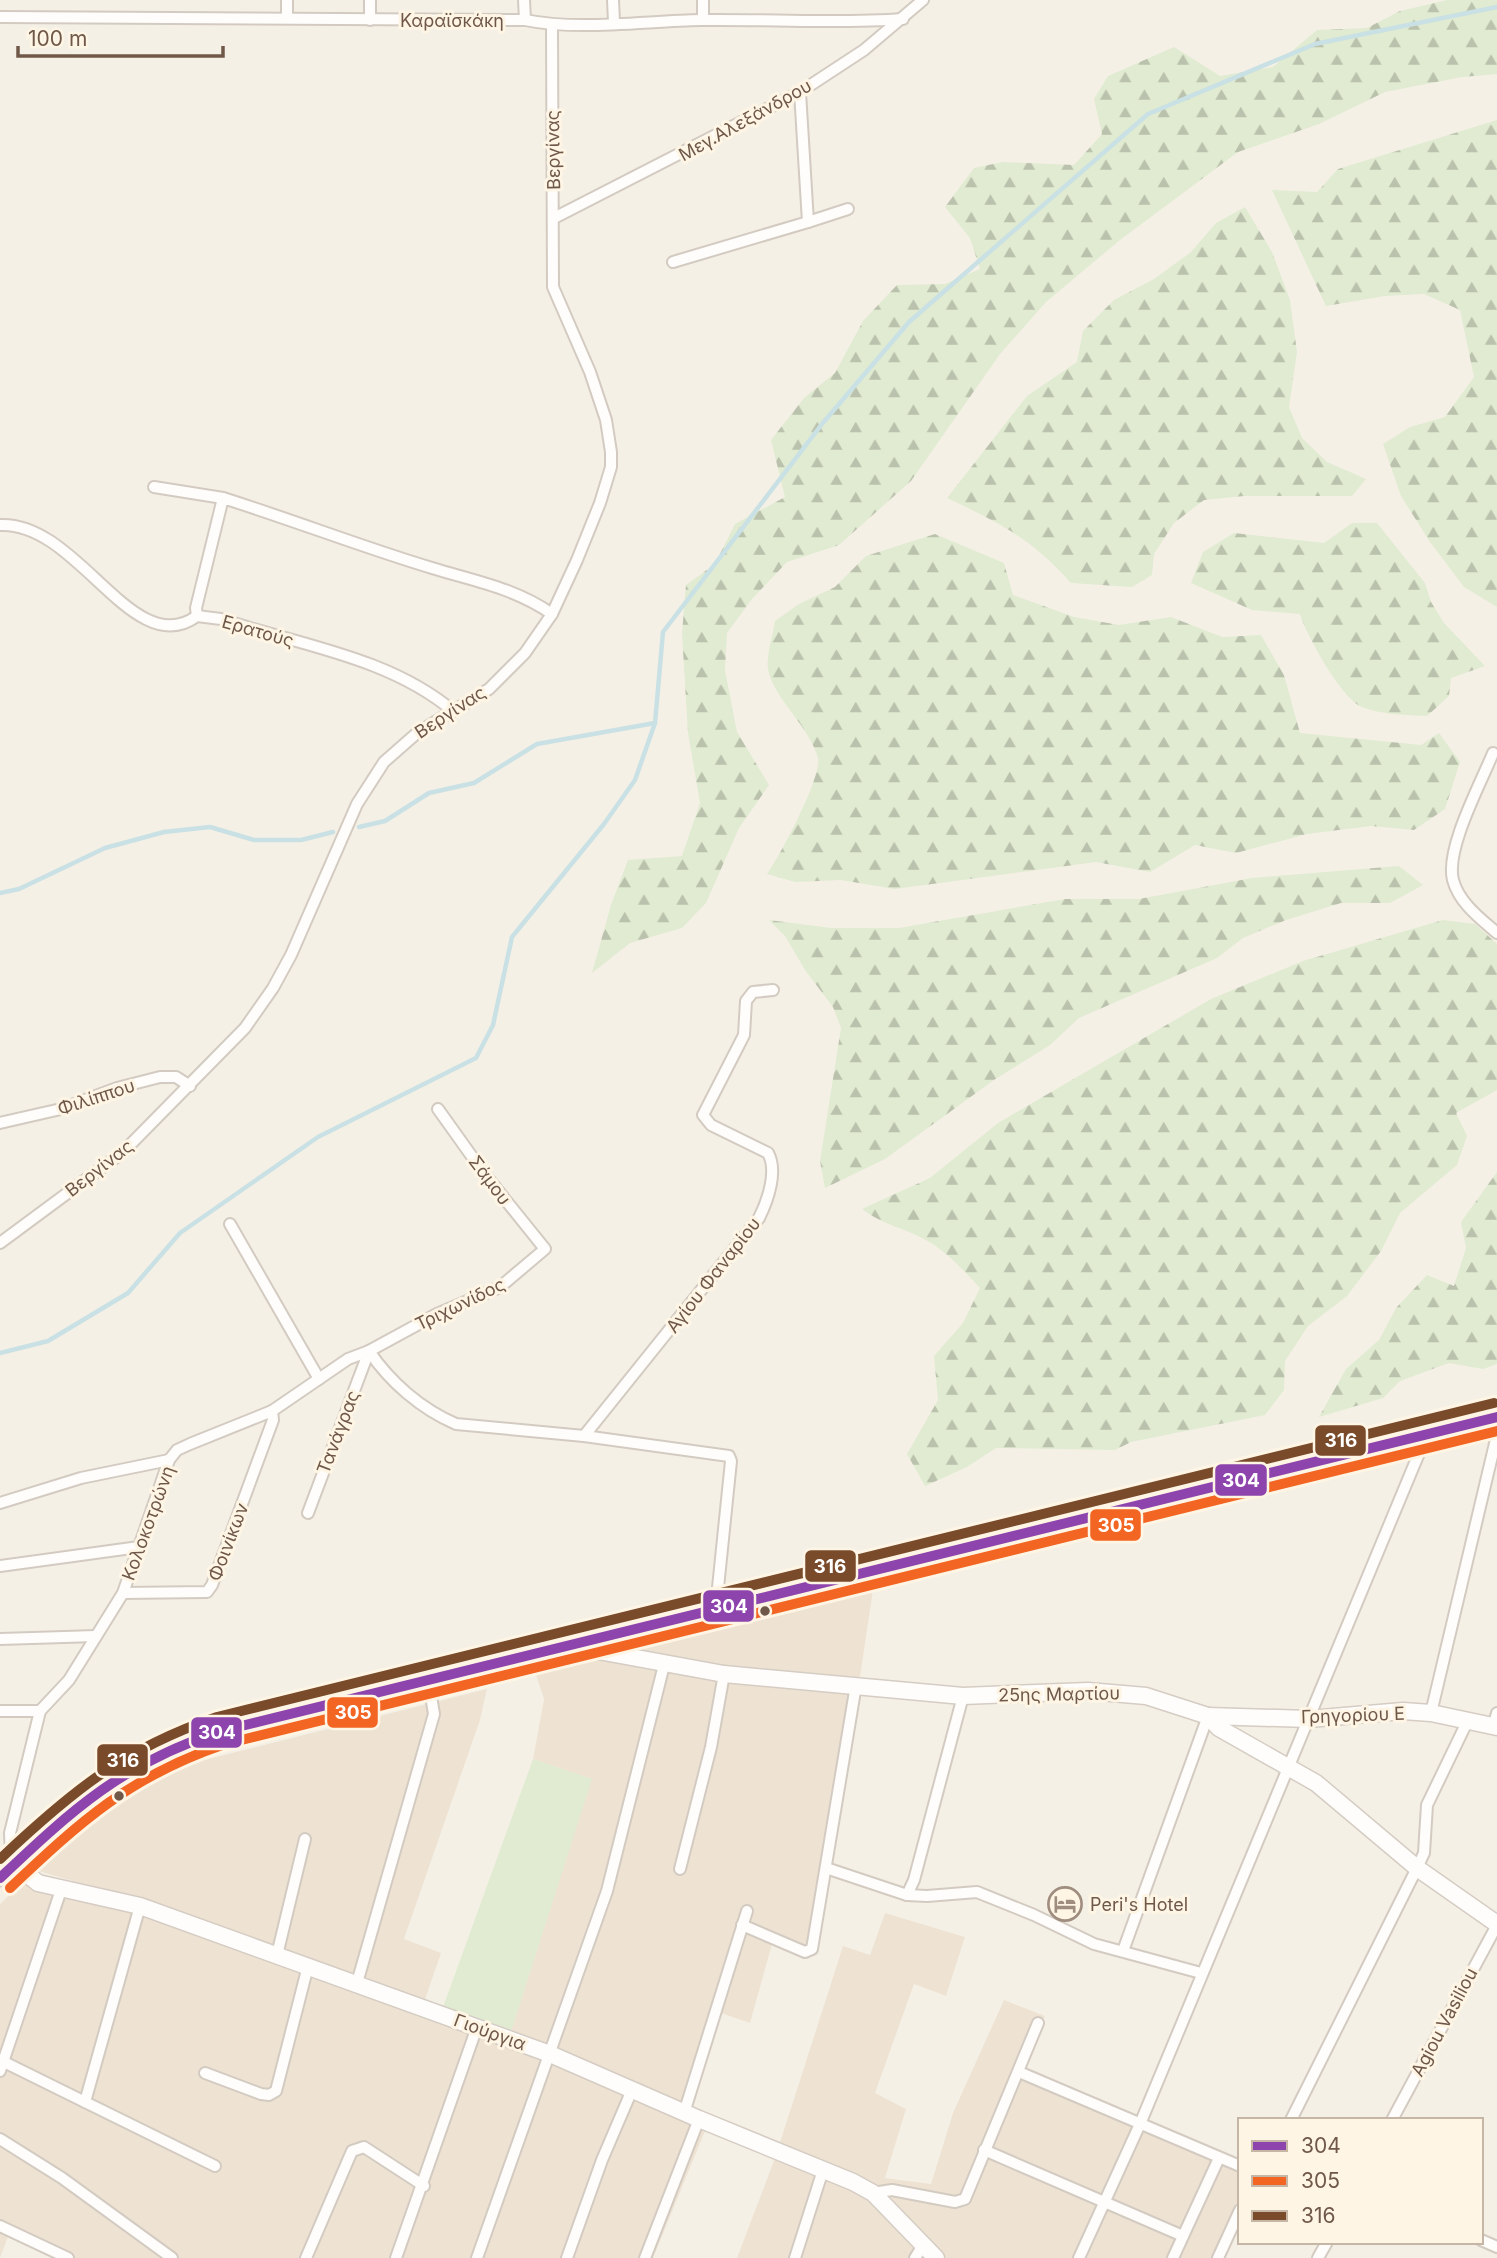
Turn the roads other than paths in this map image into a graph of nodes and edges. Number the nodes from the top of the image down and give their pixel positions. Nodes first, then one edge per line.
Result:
1 (287, 0) edge
2 (370, 0) edge
3 (524, 0) edge
4 (613, 0) edge
5 (703, 0) edge
6 (923, 0) edge
7 (0, 17) edge
8 (287, 18) junction
9 (903, 19) junction
10 (370, 20) junction
11 (525, 20) junction
12 (703, 20) junction
13 (614, 22) junction
14 (552, 26) junction
15 (800, 92) junction
16 (848, 209) dead end
17 (554, 218) junction
18 (807, 222) junction
19 (673, 262) dead end
20 (154, 487) dead end
21 (223, 498) junction
22 (0, 525) edge
23 (552, 614) junction
24 (197, 616) junction
25 (453, 711) junction
26 (1493, 753) dead end
27 (1497, 933) edge
28 (773, 990) dead end
29 (190, 1086) junction
30 (438, 1108) dead end
31 (0, 1123) edge
32 (230, 1224) dead end
33 (0, 1243) edge
34 (545, 1249) joint
35 (369, 1351) junction
36 (319, 1379) junction
37 (272, 1411) junction
38 (1497, 1417) edge
39 (1427, 1434) junction
40 (1497, 1435) edge
41 (584, 1436) junction
42 (169, 1460) junction
43 (0, 1503) edge
44 (308, 1513) dead end
45 (139, 1547) junction
46 (0, 1566) edge
47 (123, 1592) junction
48 (716, 1607) junction
49 (618, 1632) junction
50 (96, 1636) junction
51 (0, 1639) edge
52 (566, 1645) junction
53 (635, 1660) junction
54 (664, 1665) junction
55 (724, 1674) junction
56 (428, 1678) junction
57 (856, 1685) junction
58 (964, 1696) junction
59 (40, 1711) junction
60 (0, 1712) edge
61 (1431, 1713) junction
62 (1208, 1716) junction
63 (1309, 1718) junction
64 (1468, 1720) junction
65 (1496, 1722) edge
66 (1289, 1765) junction
67 (306, 1839) dead end
68 (15, 1864) junction
69 (826, 1867) junction
70 (1417, 1868) junction
71 (680, 1869) dead end
72 (0, 1878) edge
73 (61, 1890) junction
74 (907, 1895) junction
75 (140, 1906) junction
76 (747, 1911) dead end
77 (742, 1925) junction
78 (1497, 1925) edge
79 (1123, 1951) junction
80 (277, 1955) junction
81 (308, 1966) junction
82 (1201, 1973) junction
83 (357, 1983) junction
84 (1038, 2023) dead end
85 (477, 2027) junction
86 (550, 2054) junction
87 (2, 2066) edge
88 (1019, 2072) junction
89 (205, 2073) dead end
90 (632, 2090) junction
91 (85, 2102) junction
92 (691, 2116) junction
93 (1292, 2118) edge
94 (1393, 2118) edge
95 (1140, 2124) junction
96 (0, 2139) edge
97 (984, 2150) junction
98 (1219, 2158) junction
99 (1238, 2165) edge
100 (215, 2166) dead end
101 (823, 2171) junction
102 (424, 2186) junction
103 (873, 2193) junction
104 (1104, 2202) junction
105 (1238, 2214) edge
106 (0, 2226) edge
107 (1184, 2236) junction
108 (919, 2252) edge
109 (68, 2258) edge
110 (172, 2258) edge
111 (306, 2258) edge
112 (396, 2258) edge
113 (477, 2258) edge
114 (567, 2258) edge
115 (645, 2258) edge
116 (795, 2258) edge
117 (936, 2258) edge
118 (1079, 2258) edge
119 (1173, 2258) edge
120 (1218, 2258) edge

1 - 8 street
2 - 10 street
3 - 11 street
4 - 13 street
5 - 12 street
6 - 9 street, Μεγ.Αλεξάνδρου
7 - 8 street, Καραϊσκάκη
8 - 10 street, Καραϊσκάκη
9 - 12 street, Καραϊσκάκη
9 - 15 street, Μεγ.Αλεξάνδρου
10 - 11 street, Καραϊσκάκη
11 - 14 street, Καραϊσκάκη
12 - 13 street, Καραϊσκάκη
13 - 14 street, Καραϊσκάκη
14 - 17 street, Βεργίνας
15 - 17 street, Μεγ.Αλεξάνδρου
15 - 18 street
16 - 18 street
17 - 23 street, Βεργίνας
18 - 19 street
20 - 21 street
21 - 23 street
21 - 24 street
22 - 24 street, Ερατούς
23 - 25 street, Βεργίνας
24 - 25 street, Ερατούς
25 - 29 street, Βεργίνας
26 - 27 street
28 - 41 street, Αγίου Φαναρίου
29 - 31 street, Φιλίππου
29 - 33 street, Βεργίνας
30 - 34 street, Σάμου
32 - 36 street
34 - 35 street, Τριχωνίδος
35 - 36 street, Κολοκοτρώνη
35 - 41 street
35 - 44 street, Τανάγρας
36 - 37 street, Κολοκοτρώνη
37 - 42 street, Κολοκοτρώνη
37 - 47 street, Φοινίκων
38 - 39 street
39 - 48 street
39 - 63 street
40 - 61 street
41 - 48 street
42 - 43 street
42 - 45 street, Κολοκοτρώνη
45 - 46 street
45 - 47 street, Κολοκοτρώνη
47 - 50 street, Κολοκοτρώνη
48 - 49 street
49 - 52 street
49 - 53 street
50 - 51 street
50 - 59 street, Κολοκοτρώνη
52 - 53 street, 25ης Μαρτίου
52 - 56 street
53 - 54 street, 25ης Μαρτίου
54 - 55 street, 25ης Μαρτίου
54 - 86 street
55 - 57 street, 25ης Μαρτίου
55 - 71 street
56 - 68 street
56 - 83 street
57 - 58 street, 25ης Μαρτίου
57 - 69 street
58 - 62 street, 25ης Μαρτίου
58 - 74 street
59 - 60 street
59 - 68 street, Κολοκοτρώνη
61 - 63 street, Γρηγορίου Ε
61 - 64 street, Γρηγορίου Ε
62 - 63 street, Γρηγορίου Ε
62 - 66 street, 25ης Μαρτίου
62 - 79 street
63 - 66 street
64 - 65 street, Γρηγορίου Ε
64 - 70 street
66 - 70 street, 25ης Μαρτίου
66 - 82 street
67 - 80 street
68 - 72 street
68 - 73 street, Γιούργια
69 - 74 street
69 - 77 street
70 - 78 street, 25ης Μαρτίου
70 - 93 street
73 - 75 street, Γιούργια
73 - 87 street
74 - 79 street
75 - 80 street, Γιούργια
75 - 91 street
76 - 77 street
77 - 92 street
78 - 94 street, Agiou Vasiliou
79 - 82 street
80 - 81 street, Γιούργια
81 - 83 street, Γιούργια
81 - 89 street
82 - 95 street
83 - 85 street, Γιούργια
84 - 88 street
85 - 86 street, Γιούργια
85 - 102 street
86 - 90 street, Γιούργια
86 - 113 street
87 - 91 street
88 - 95 street
88 - 97 street
90 - 92 street, Γιούργια
90 - 114 street
91 - 100 street
92 - 101 street, Γιούργια
92 - 115 street
95 - 98 street
95 - 104 street
96 - 110 street
97 - 103 street
97 - 104 street
98 - 99 street
98 - 107 street
101 - 103 street, Γιούργια
101 - 116 street
102 - 111 street
102 - 112 street
103 - 108 street, Γιούργια
104 - 107 street
104 - 118 street
105 - 120 street
106 - 109 street
107 - 119 street
108 - 117 street, Γιούργια

